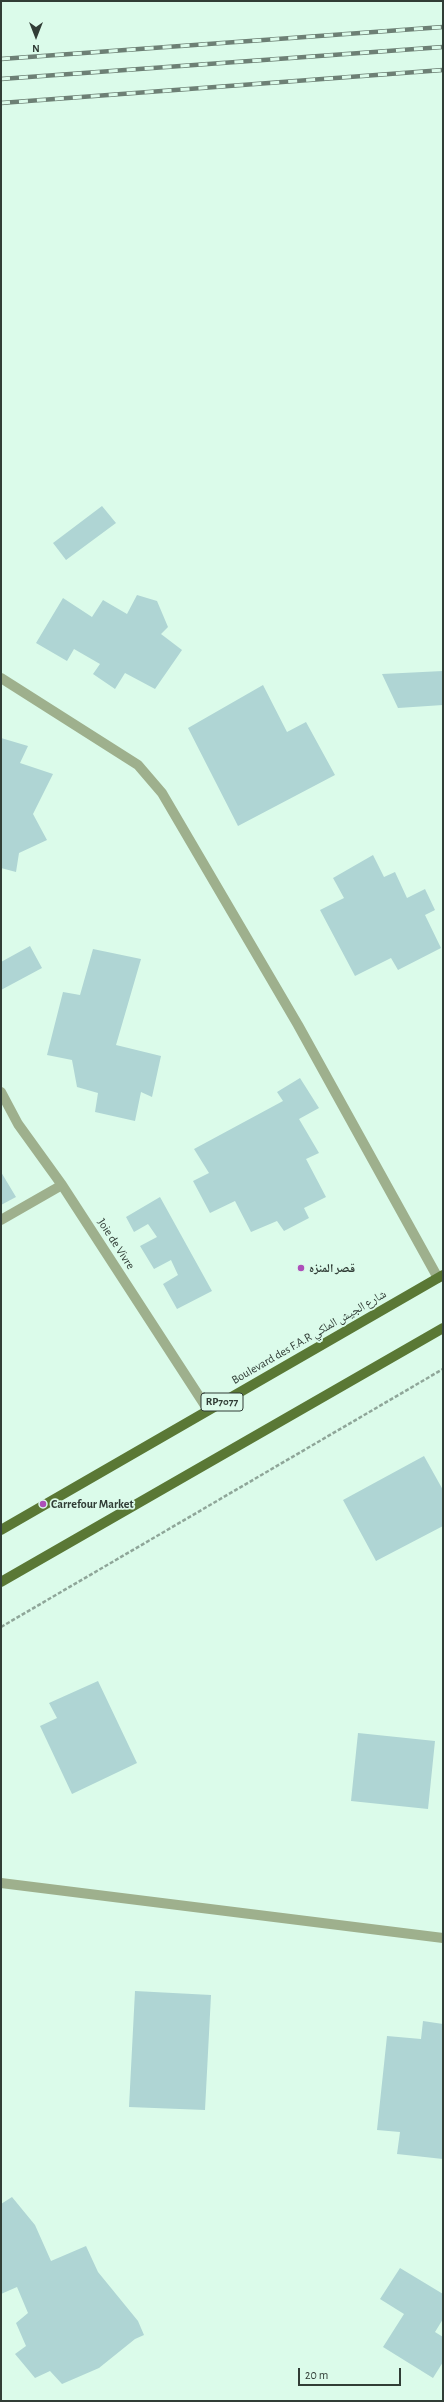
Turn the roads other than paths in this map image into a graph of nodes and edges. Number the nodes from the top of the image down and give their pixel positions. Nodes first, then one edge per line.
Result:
1 (1, 678) edge
2 (1, 1092) edge
3 (1, 1107) edge
4 (18, 1124) junction
5 (62, 1185) junction
6 (1, 1220) edge
7 (440, 1276) edge
8 (443, 1328) edge
9 (208, 1410) junction
10 (1, 1530) edge
11 (1, 1582) edge
12 (1, 1882) edge
13 (443, 1938) edge

1 - 7 street
2 - 4 street, Joie de Vivre
3 - 4 street
4 - 5 street, Joie de Vivre
5 - 6 street
5 - 9 street, Joie de Vivre
7 - 9 main road, Boulevard des F.A.R شارع الجيش الملكي / RP7077
8 - 11 main road
9 - 10 main road, Boulevard des F.A.R شارع الجيش الملكي / RP7077
12 - 13 street

